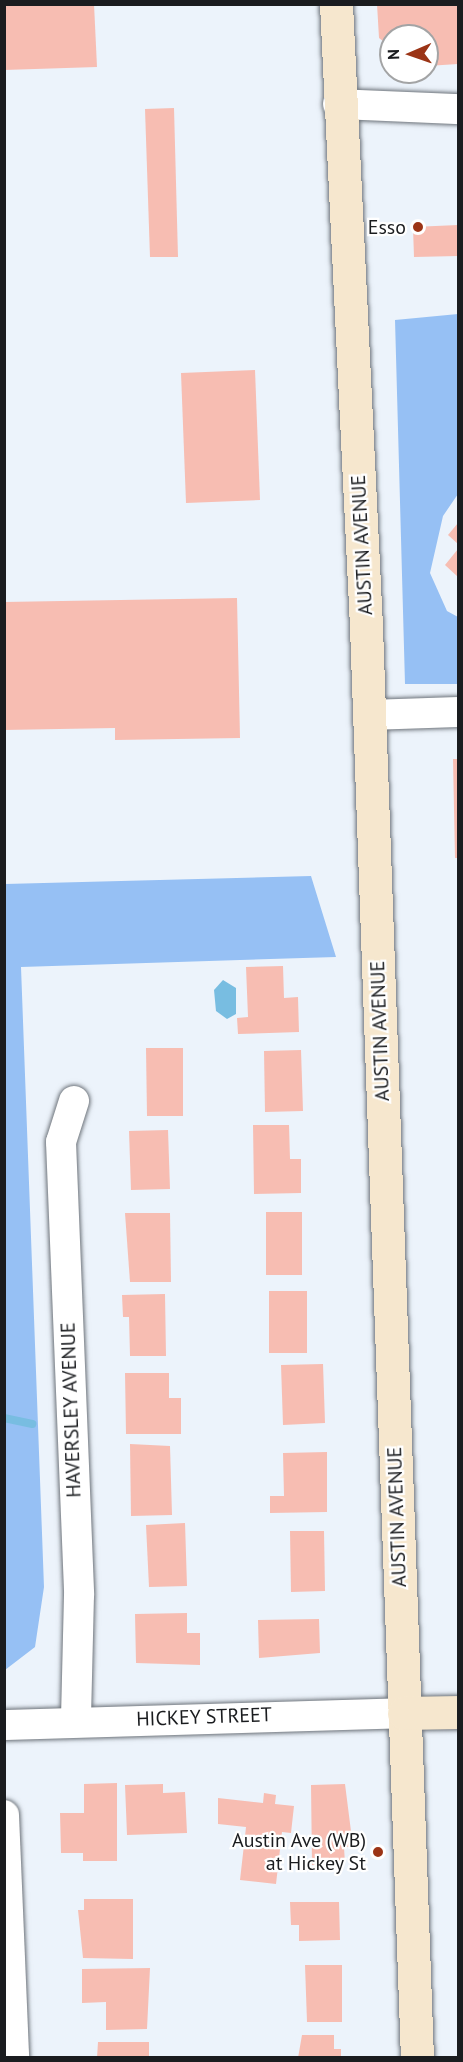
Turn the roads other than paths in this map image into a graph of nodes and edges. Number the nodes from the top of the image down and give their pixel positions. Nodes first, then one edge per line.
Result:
1 (336, 4) edge
2 (338, 104) junction
3 (459, 110) edge
4 (459, 712) edge
5 (369, 715) junction
6 (74, 1101) dead end
7 (459, 1712) edge
8 (404, 1713) junction
9 (76, 1721) junction
10 (4, 1725) edge
11 (4, 1815) edge
12 (14, 2058) edge
13 (417, 2058) edge

1 - 2 main road, AUSTIN AVENUE
2 - 3 street
2 - 5 main road, AUSTIN AVENUE
4 - 5 street
5 - 8 main road, AUSTIN AVENUE
6 - 9 street, HAVERSLEY AVENUE
7 - 8 main road
8 - 9 street, HICKEY STREET
8 - 13 main road, AUSTIN AVENUE
9 - 10 street, HICKEY STREET
11 - 12 street

